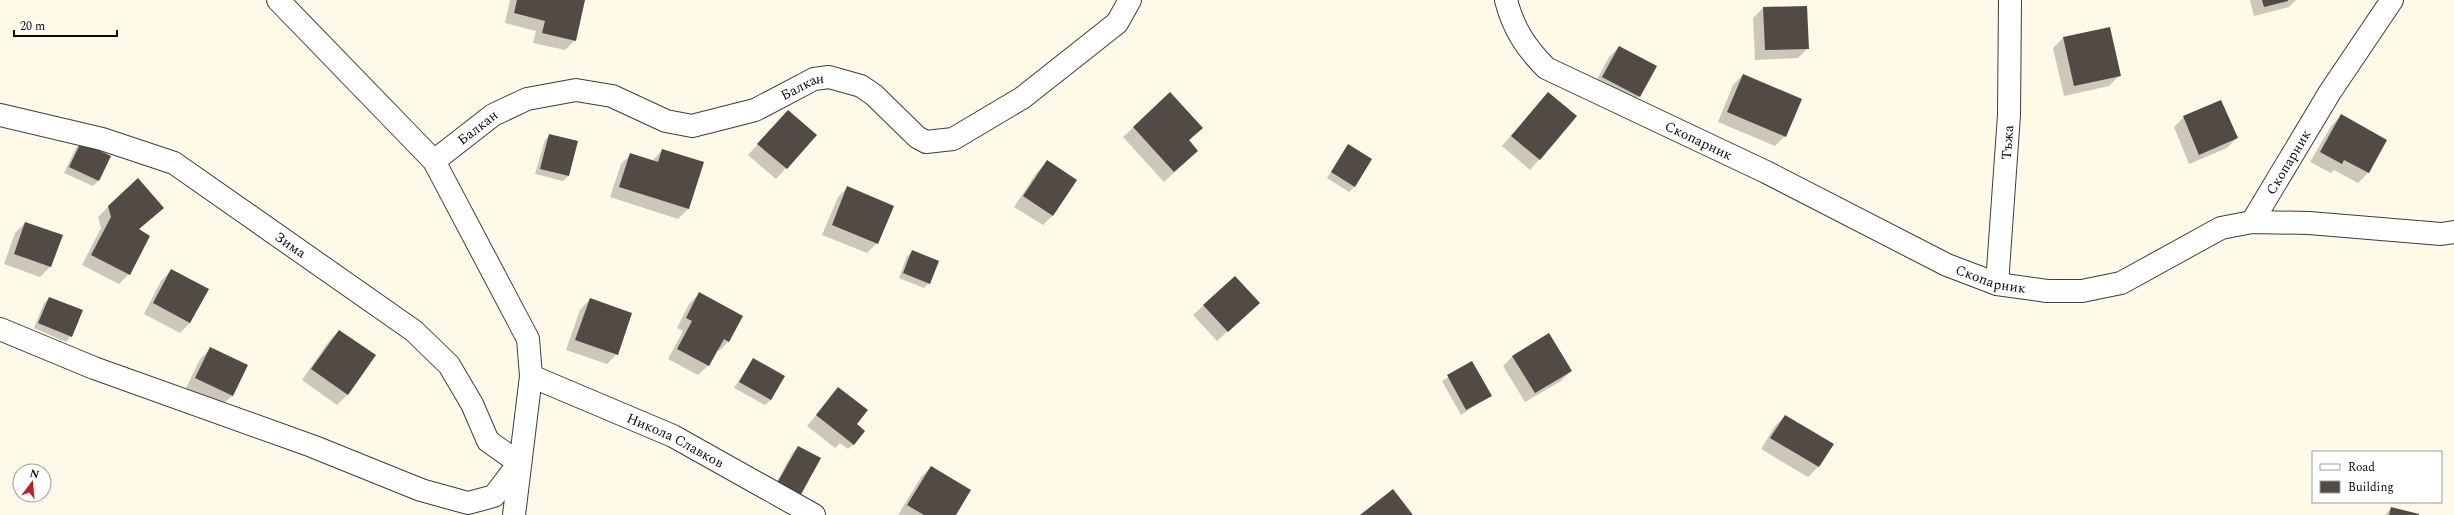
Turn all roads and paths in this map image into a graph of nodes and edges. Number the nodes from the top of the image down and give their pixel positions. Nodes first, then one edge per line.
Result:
1 (278, 0) edge
2 (1130, 0) edge
3 (1506, 0) edge
4 (2010, 0) edge
5 (2392, 0) edge
6 (0, 115) edge
7 (434, 161) junction
8 (2252, 222) junction
9 (2454, 232) edge
10 (1997, 284) junction
11 (0, 329) edge
12 (532, 376) junction
13 (519, 463) junction
14 (514, 515) edge
15 (814, 515) edge

1 - 7 street
2 - 7 street, Балкан
3 - 10 street, Скопарник
4 - 10 street, Тъжа
5 - 8 street, Скопарник
6 - 13 street, Зима
7 - 12 street
8 - 9 street
8 - 10 street, Скопарник
11 - 13 street
12 - 13 street
12 - 15 street, Никола Славков
13 - 14 street

